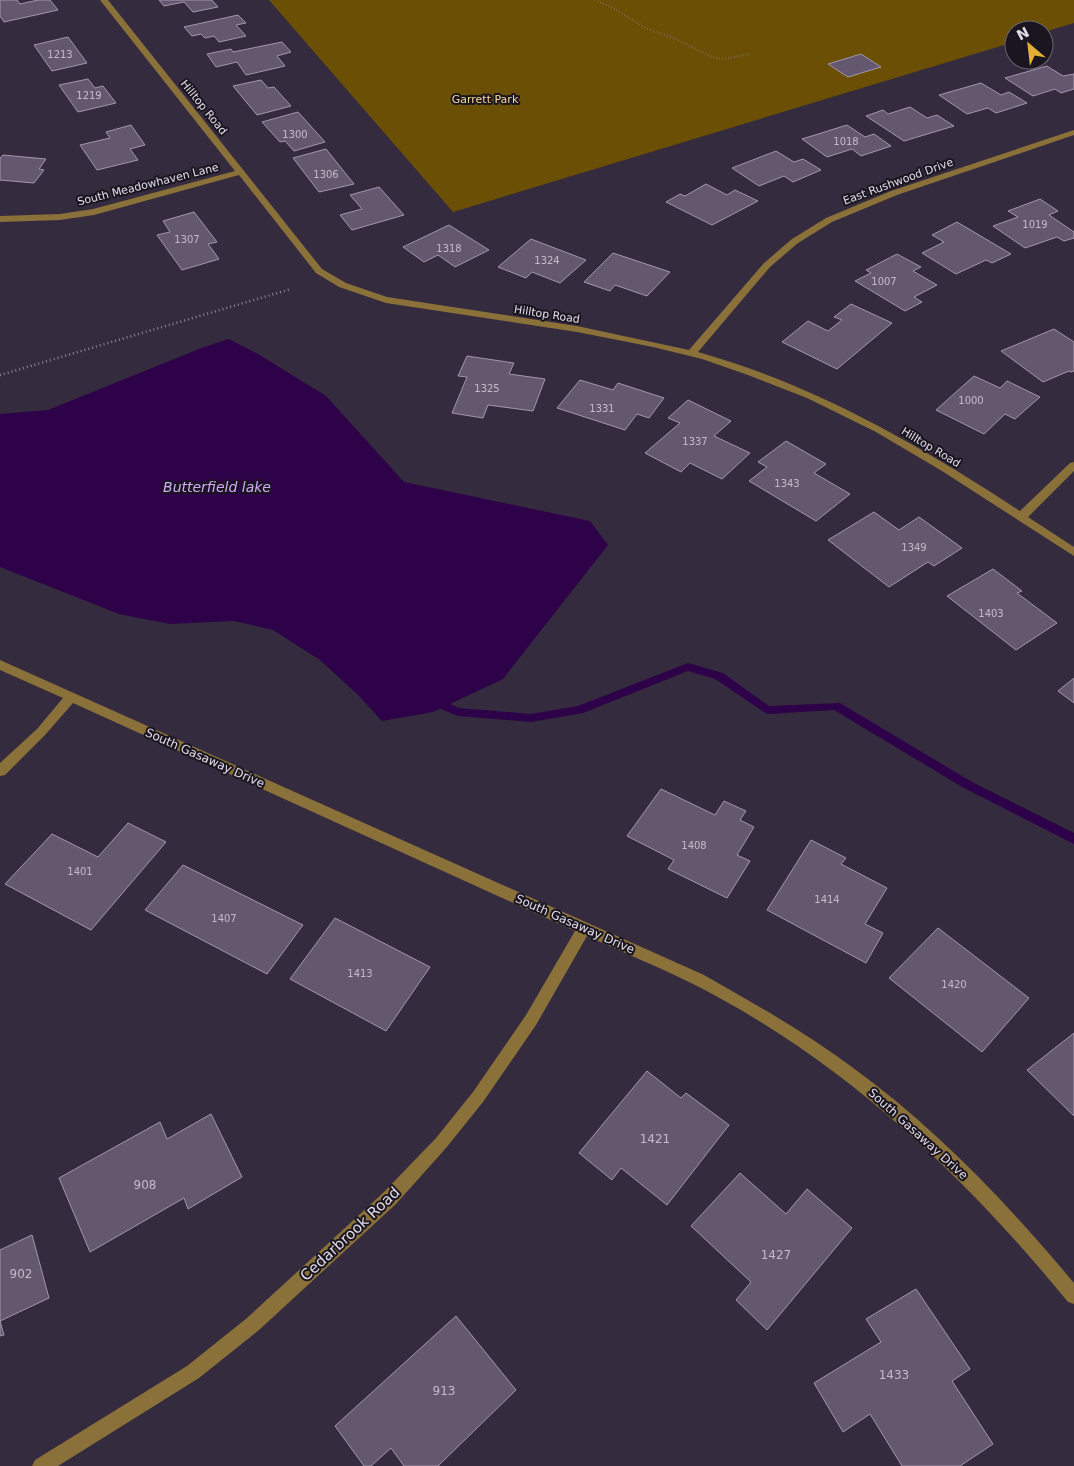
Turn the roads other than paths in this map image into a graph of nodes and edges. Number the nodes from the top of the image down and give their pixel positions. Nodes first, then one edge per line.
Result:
1 (104, 0) edge
2 (1074, 132) edge
3 (242, 172) junction
4 (0, 219) edge
5 (691, 354) junction
6 (1074, 465) edge
7 (1021, 517) junction
8 (1074, 552) edge
9 (0, 665) edge
10 (71, 697) junction
11 (0, 771) edge
12 (584, 928) junction
13 (1074, 1296) edge
14 (41, 1466) edge

1 - 3 street, Hilltop Road
2 - 5 street, East Rushwood Drive
3 - 4 street, South Meadowhaven Lane
3 - 5 street, Hilltop Road
5 - 7 street, Hilltop Road
6 - 7 street
7 - 8 street, Hilltop Road
9 - 10 street, South Gasaway Drive
10 - 11 street
10 - 12 street, South Gasaway Drive
12 - 13 street, South Gasaway Drive
12 - 14 street, Cedarbrook Road

